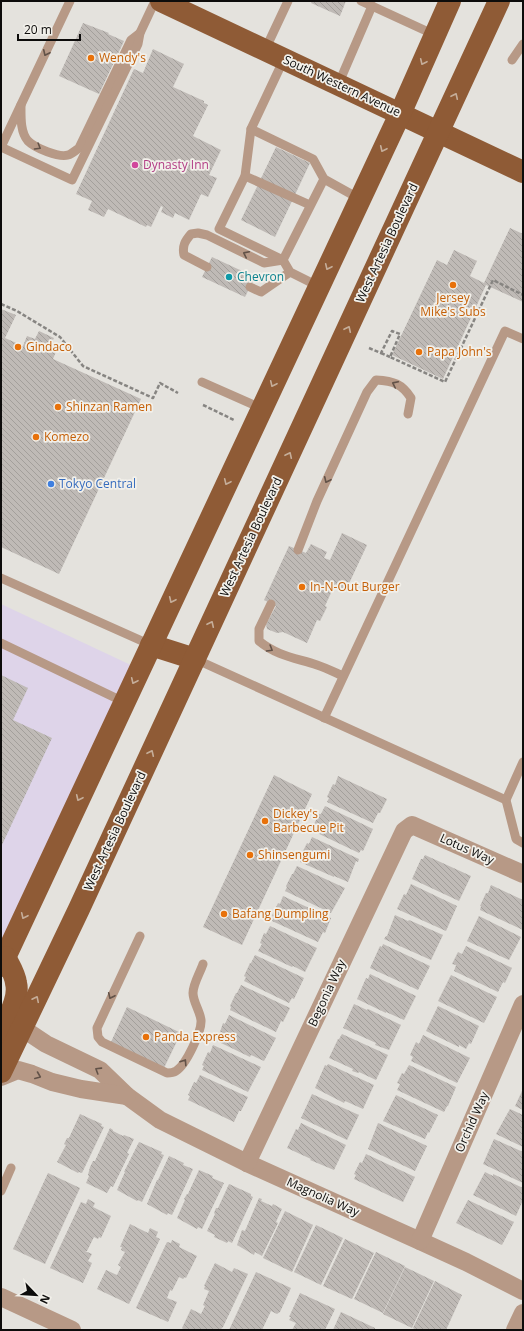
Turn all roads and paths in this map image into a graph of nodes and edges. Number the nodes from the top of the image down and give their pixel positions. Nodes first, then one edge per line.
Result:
1 (70, 1) edge
2 (155, 1) edge
3 (161, 1) edge
4 (288, 1) edge
5 (361, 1) edge
6 (450, 1) edge
7 (499, 1) edge
8 (372, 6) junction
9 (140, 33) junction
10 (435, 35) junction
11 (523, 44) edge
12 (274, 55) junction
13 (512, 60) dead end
14 (338, 85) junction
15 (21, 105) junction
16 (400, 114) junction
17 (251, 129) junction
18 (438, 132) junction
19 (1, 147) edge
20 (523, 172) edge
21 (245, 176) junction
22 (324, 180) junction
23 (360, 199) junction
24 (310, 205) junction
25 (283, 260) junction
26 (207, 267) dead end
27 (290, 272) junction
28 (318, 286) junction
29 (250, 287) dead end
30 (523, 294) edge
31 (1, 304) edge
32 (523, 339) edge
33 (369, 348) dead end
34 (381, 353) junction
35 (390, 358) junction
36 (202, 382) dead end
37 (178, 393) dead end
38 (203, 405) dead end
39 (261, 408) junction
40 (408, 414) dead end
41 (234, 421) dead end
42 (298, 550) dead end
43 (1, 578) edge
44 (271, 604) dead end
45 (1, 643) edge
46 (151, 645) junction
47 (195, 659) junction
48 (343, 676) junction
49 (124, 702) junction
50 (324, 718) junction
51 (523, 762) edge
52 (506, 800) junction
53 (412, 825) joint
54 (523, 843) edge
55 (523, 874) edge
56 (140, 936) dead end
57 (6, 951) edge
58 (203, 964) dead end
59 (523, 1004) edge
60 (22, 1028) junction
61 (1, 1034) edge
62 (1, 1072) edge
63 (1, 1077) edge
64 (127, 1096) junction
65 (247, 1163) junction
66 (11, 1168) dead end
67 (1, 1191) edge
68 (420, 1241) junction
69 (523, 1291) edge
70 (1, 1297) edge
71 (523, 1313) edge
72 (72, 1330) edge
73 (515, 1330) edge

1 -> 15 lane
2 - 9 lane
3 - 12 main road, South Western Avenue
4 - 12 lane
5 - 8 lane
6 - 10 main road
18 -> 7 main road, West Artesia Boulevard
8 - 10 lane
8 - 14 lane
15 -> 9 lane
9 - 19 lane
10 -> 16 main road
11 - 13 lane
12 - 14 main road, South Western Avenue
12 - 17 lane
14 - 16 main road, South Western Avenue
15 - 19 lane
16 - 18 main road, South Western Avenue
16 -> 23 main road
17 - 21 lane
17 - 22 lane
18 - 20 main road, South Western Avenue
47 -> 18 main road, West Artesia Boulevard
21 - 24 lane
21 - 25 lane
22 - 23 lane
22 - 24 lane
23 -> 28 main road
24 - 25 lane
25 -> 26 lane
25 - 27 lane
27 - 28 lane
27 - 29 lane
28 -> 39 main road
30 - 35 path
31 - 37 path
32 - 48 lane
33 - 34 path
34 - 35 path
34 - 35 path
36 - 39 lane
38 - 41 path
39 -> 46 main road
40 -> 42 lane
43 - 46 lane
44 -> 48 lane
45 - 49 lane
46 - 47 main road
46 -> 49 main road
47 - 50 lane
60 -> 47 main road, West Artesia Boulevard
48 - 50 lane
49 -> 57 main road
50 - 52 lane
51 - 52 lane
52 - 54 lane
53 - 55 street, Lotus Way
53 - 65 street, Begonia Way
56 -> 58 lane
57 - 61 main road
59 - 68 street, Orchid Way
60 - 62 main road, West Artesia Boulevard
64 -> 60 street, Magnolia Way
63 -> 64 street, Magnolia Way
64 - 65 street, Magnolia Way
65 - 68 street, Magnolia Way
66 - 67 lane
68 - 69 street, Magnolia Way
70 - 72 street
71 - 73 street

